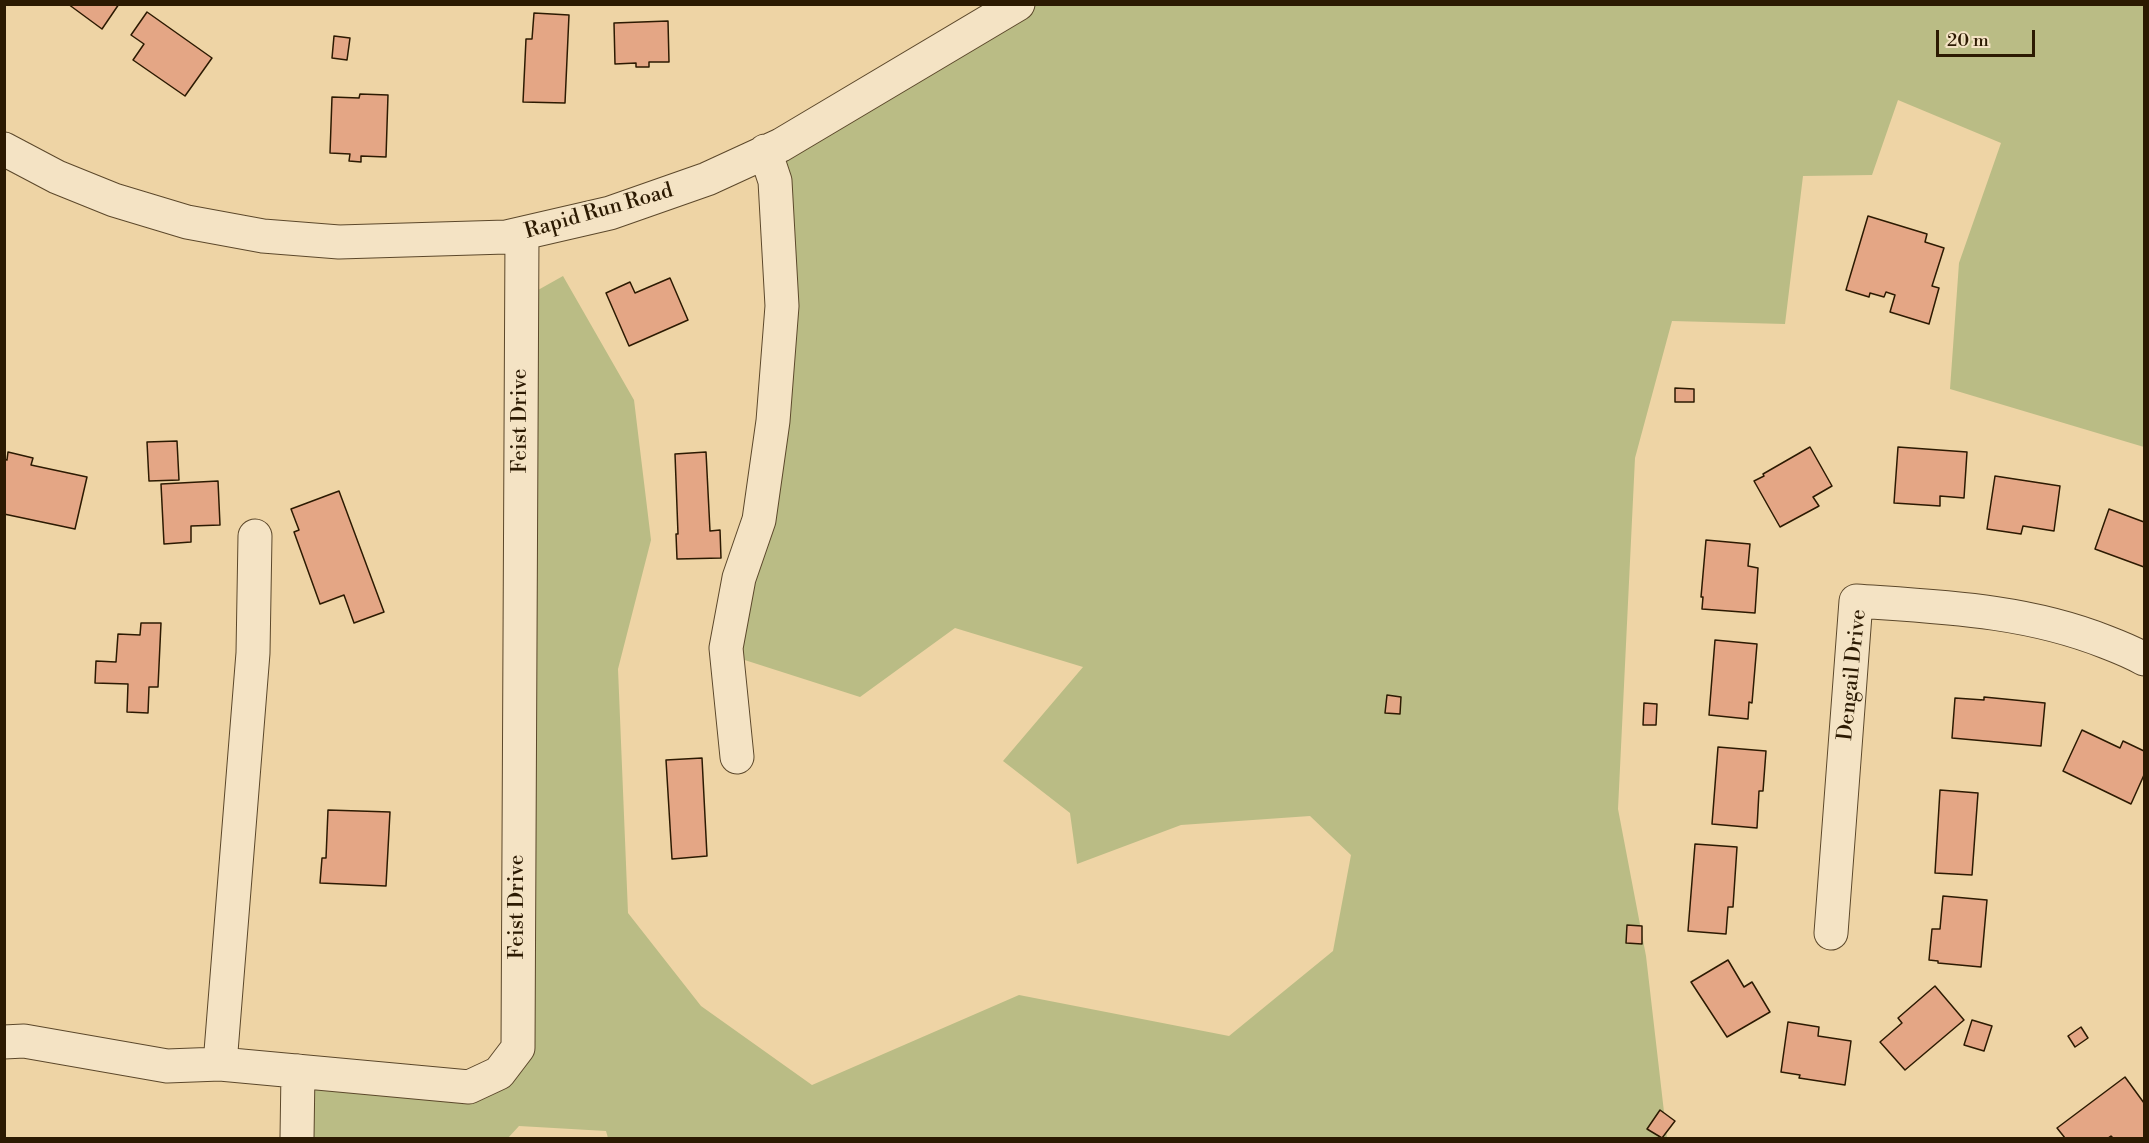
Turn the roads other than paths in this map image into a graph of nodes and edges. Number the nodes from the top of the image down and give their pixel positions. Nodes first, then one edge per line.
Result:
1 (1018, 4) edge
2 (4, 149) edge
3 (765, 151) junction
4 (522, 234) junction
5 (255, 536) dead end
6 (2145, 659) edge
7 (737, 757) dead end
8 (1831, 933) dead end
9 (4, 1042) edge
10 (220, 1064) junction
11 (298, 1071) junction
12 (297, 1138) edge

1 - 3 street, Rapid Run Road
2 - 4 street, Rapid Run Road
3 - 4 street, Rapid Run Road
3 - 7 street
4 - 11 street, Feist Drive
5 - 10 street
6 - 8 street, Dengail Drive
9 - 10 street, Feist Drive
10 - 11 street, Feist Drive
11 - 12 street

